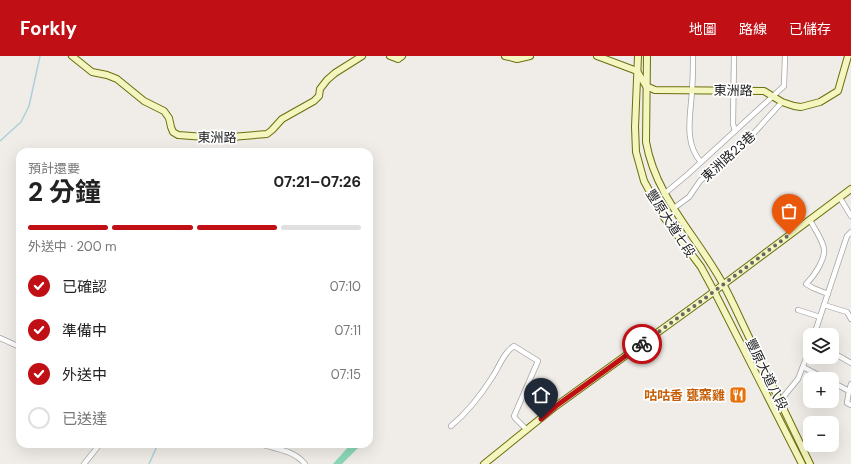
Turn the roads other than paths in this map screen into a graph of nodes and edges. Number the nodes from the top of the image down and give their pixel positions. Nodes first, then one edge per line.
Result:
1 (72, 56) edge
2 (362, 56) edge
3 (390, 56) edge
4 (402, 56) edge
5 (505, 56) edge
6 (530, 56) edge
7 (597, 56) edge
8 (638, 56) edge
9 (647, 56) edge
10 (693, 56) edge
11 (734, 56) edge
12 (785, 56) edge
13 (848, 56) edge
14 (637, 71) junction
15 (646, 86) junction
16 (692, 90) junction
17 (734, 91) junction
18 (773, 97) junction
19 (782, 102) junction
20 (735, 132) junction
21 (701, 162) junction
22 (851, 189) edge
23 (664, 194) junction
24 (840, 198) junction
25 (674, 208) junction
26 (851, 216) edge
27 (810, 220) junction
28 (849, 234) edge
29 (724, 284) junction
30 (714, 291) junction
31 (828, 294) junction
32 (824, 305) junction
33 (798, 310) dead end
34 (820, 317) junction
35 (851, 319) edge
36 (816, 328) edge
37 (0, 338) edge
38 (16, 345) edge
39 (839, 356) edge
40 (851, 363) edge
41 (804, 364) edge
42 (803, 367) junction
43 (813, 372) edge
44 (851, 384) edge
45 (839, 386) edge
46 (849, 391) junction
47 (780, 401) junction
48 (851, 405) edge
49 (451, 426) dead end
50 (526, 429) junction
51 (97, 448) edge
52 (275, 448) edge
53 (84, 464) edge
54 (305, 464) edge
55 (484, 464) edge
56 (802, 464) edge
57 (810, 464) edge

1 - 2 street, 東洲路
3 - 4 street
5 - 6 street
7 - 14 street
8 - 14 street, 豐原大道七段
9 - 15 street, 豐原大道七段
10 - 16 street
11 - 17 street
12 - 18 street
13 - 19 street, 東洲路
14 - 15 street
14 - 30 street, 豐原大道七段
15 - 16 street, 東洲路
15 - 23 street, 豐原大道七段
16 - 17 street, 東洲路
16 - 21 street
17 - 18 street, 東洲路
17 - 20 street
18 - 19 street, 東洲路
18 - 20 street
19 - 25 street, 東洲路23巷
20 - 21 street
21 - 23 street
22 - 24 street
23 - 25 street, 豐原大道七段
24 - 26 street
24 - 27 street
25 - 29 street, 豐原大道七段
27 - 29 street
27 - 31 street
28 - 31 street
29 - 30 street
29 - 47 street, 豐原大道八段
30 - 50 street
30 - 56 street, 豐原大道八段
31 - 32 street
32 - 34 street
32 - 35 street
33 - 34 street
34 - 36 street
37 - 38 street
39 - 40 street
41 - 42 street
42 - 43 street
42 - 47 street
44 - 46 street
45 - 46 street
46 - 48 street
47 - 57 street, 豐原大道八段
49 - 50 street
50 - 55 street
51 - 53 street
52 - 54 street

